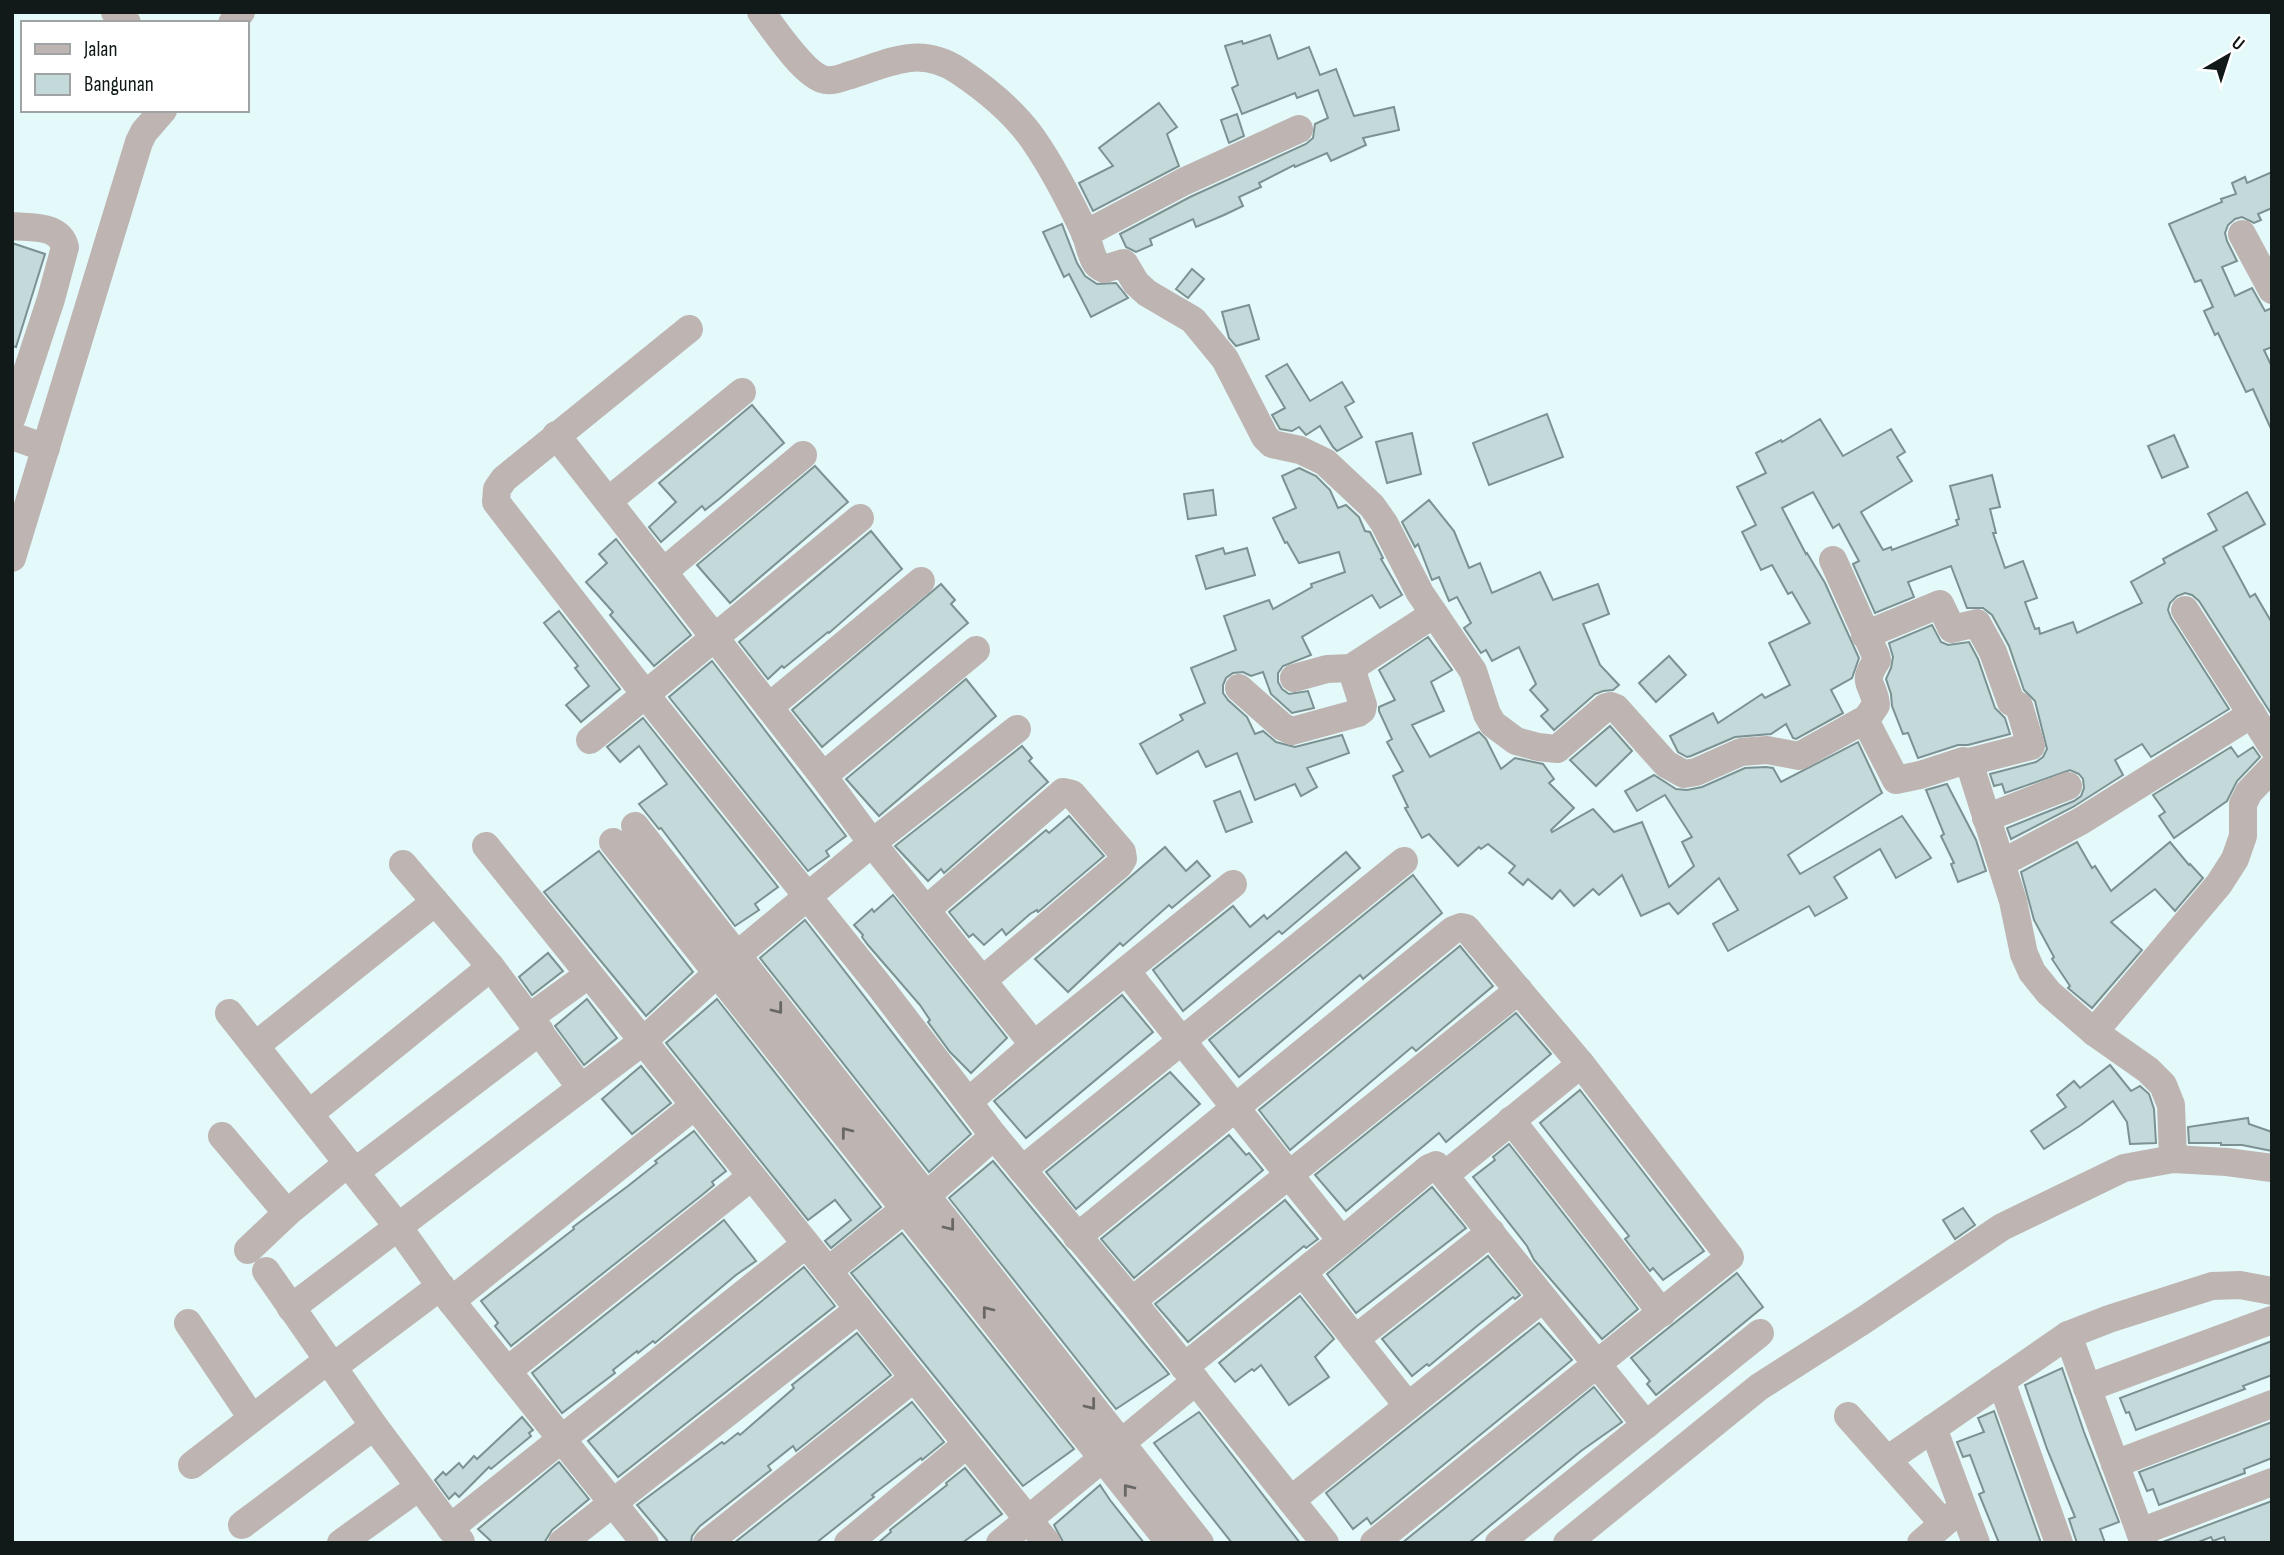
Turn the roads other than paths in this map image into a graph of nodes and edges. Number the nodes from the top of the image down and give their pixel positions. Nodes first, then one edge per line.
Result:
1 (761, 12) edge
2 (161, 112) edge
3 (1299, 129) dead end
4 (12, 226) edge
5 (1085, 234) junction
6 (2242, 234) dead end
7 (2272, 290) edge
8 (689, 329) dead end
9 (742, 392) dead end
10 (12, 417) edge
11 (556, 435) junction
12 (12, 436) edge
13 (46, 448) junction
14 (803, 456) dead end
15 (608, 501) junction
16 (860, 518) dead end
17 (12, 558) edge
18 (1833, 560) dead end
19 (663, 572) junction
20 (921, 580) dead end
21 (2185, 610) dead end
22 (1434, 614) junction
23 (1866, 635) junction
24 (714, 637) junction
25 (976, 650) dead end
26 (1351, 668) junction
27 (1294, 678) dead end
28 (1239, 688) dead end
29 (645, 694) junction
30 (769, 707) junction
31 (2252, 714) junction
32 (1865, 721) junction
33 (1017, 729) dead end
34 (590, 740) dead end
35 (2272, 746) edge
36 (1969, 762) junction
37 (2272, 768) edge
38 (823, 776) junction
39 (2068, 786) dead end
40 (1986, 818) junction
41 (624, 834) dead end
42 (872, 843) junction
43 (486, 846) dead end
44 (1404, 861) dead end
45 (2002, 863) junction
46 (403, 864) dead end
47 (1233, 884) dead end
48 (807, 897) junction
49 (435, 902) junction
50 (927, 909) junction
51 (727, 964) junction
52 (491, 967) junction
53 (1126, 971) junction
54 (588, 975) junction
55 (983, 980) junction
56 (1519, 990) junction
57 (229, 1013) dead end
58 (535, 1024) junction
59 (2094, 1032) junction
60 (1181, 1040) junction
61 (642, 1042) junction
62 (1034, 1045) junction
63 (255, 1046) junction
64 (1581, 1064) junction
65 (581, 1088) junction
66 (968, 1102) junction
67 (694, 1106) junction
68 (1235, 1107) junction
69 (309, 1114) junction
70 (1511, 1120) junction
71 (222, 1136) dead end
72 (994, 1136) junction
73 (2173, 1159) junction
74 (351, 1167) junction
75 (2272, 1168) edge
76 (1023, 1170) junction
77 (1289, 1174) junction
78 (1445, 1175) junction
79 (751, 1177) junction
80 (916, 1202) junction
81 (287, 1213) junction
82 (399, 1228) junction
83 (1491, 1232) junction
84 (1077, 1237) junction
85 (1342, 1241) junction
86 (806, 1244) junction
87 (828, 1272) junction
88 (1303, 1273) junction
89 (2272, 1291) edge
90 (446, 1294) junction
91 (1543, 1298) junction
92 (1132, 1301) junction
93 (291, 1308) junction
94 (859, 1309) junction
95 (1662, 1313) junction
96 (2272, 1320) edge
97 (188, 1323) dead end
98 (1760, 1333) dead end
99 (2068, 1335) junction
100 (1355, 1339) junction
101 (331, 1363) junction
102 (1597, 1365) junction
103 (507, 1371) junction
104 (1190, 1374) junction
105 (914, 1378) junction
106 (2001, 1381) junction
107 (2087, 1388) junction
108 (2272, 1404) edge
109 (1408, 1406) junction
110 (1848, 1416) dead end
111 (252, 1418) junction
112 (1646, 1425) junction
113 (374, 1426) junction
114 (1933, 1428) junction
115 (562, 1438) junction
116 (967, 1444) junction
117 (1112, 1450) junction
118 (1887, 1460) junction
119 (2115, 1464) junction
120 (192, 1465) dead end
121 (2272, 1482) edge
122 (419, 1487) junction
123 (1291, 1500) junction
124 (612, 1503) junction
125 (1953, 1515) junction
126 (1028, 1520) junction
127 (242, 1525) dead end
128 (456, 1535) edge
129 (2142, 1538) edge
130 (341, 1543) edge
131 (562, 1543) edge
132 (645, 1543) edge
133 (707, 1543) edge
134 (848, 1543) edge
135 (1000, 1543) edge
136 (1046, 1543) edge
137 (1170, 1543) edge
138 (1200, 1543) edge
139 (1325, 1543) edge
140 (1374, 1543) edge
141 (1499, 1543) edge
142 (1567, 1543) edge
143 (1921, 1543) edge
144 (1976, 1543) edge
145 (2059, 1543) edge

1 - 5 street
2 - 13 street
3 - 5 street
4 - 10 street
5 - 22 street
6 - 7 street
8 - 11 street
9 - 15 street
11 - 15 street
11 - 29 street
12 - 13 street
13 - 17 street
14 - 19 street
15 - 19 street
16 - 24 street
18 - 23 street
19 - 24 street
20 - 30 street
21 - 31 street
22 - 26 street
22 - 32 street
23 - 32 street
23 - 36 street
24 - 29 street
24 - 30 street
25 - 38 street
26 - 27 street
26 - 28 street
29 - 34 street
29 - 48 street
30 - 38 street
31 - 35 street
31 - 45 street
32 - 36 street
33 - 42 street
36 - 40 street
37 - 59 street
38 - 42 street
39 - 40 street
40 - 45 street
41 - 51 street
42 - 48 street
42 - 50 street
43 - 54 street
44 - 60 street
45 - 59 street
46 - 49 street
47 - 53 street
48 - 51 street
48 - 66 street
49 - 52 street
49 - 63 street
50 - 55 street
50 - 55 street
51 - 61 street
51 - 80 street
52 - 58 street
52 - 69 street
53 - 60 street
53 - 62 street
54 - 58 street
54 - 61 street
55 - 62 street
56 - 64 street
56 - 68 street
56 - 77 street
57 - 63 street
58 - 65 street
58 - 74 street
59 - 73 street
60 - 68 street
60 - 76 street
61 - 65 street
61 - 67 street
62 - 66 street
63 - 69 street
64 - 70 street
64 - 95 street
65 - 82 street
66 - 72 street
67 - 79 street
67 - 90 street
68 - 77 street
68 - 84 street
69 - 74 street
70 - 78 street
70 - 95 street
71 - 81 street
72 - 76 street
72 - 80 street
73 - 75 street
73 - 142 street
74 - 81 street
74 - 82 street
76 - 84 street
77 - 85 street
77 - 92 street
78 - 83 street
78 - 85 street
79 - 86 street
79 - 103 street
80 - 87 street
80 - 117 street
81 - 93 street
82 - 90 street
82 - 93 street
83 - 91 street
83 - 100 street
84 - 92 street
85 - 88 street
86 - 87 street
86 - 115 street
87 - 94 street
88 - 100 street
88 - 104 street
89 - 99 street
90 - 101 street
90 - 103 street
91 - 102 street
91 - 109 street
92 - 104 street
93 - 101 street
94 - 105 street
94 - 124 street
95 - 102 street
96 - 107 street
97 - 111 street
98 - 112 street
99 - 106 street
99 - 107 street
100 - 109 street
101 - 111 street
101 - 113 street
102 - 112 street
102 - 140 street
103 - 115 street
104 - 117 street
104 - 123 street
105 - 116 street
105 - 133 street
106 - 114 street
106 - 145 street
107 - 119 street
108 - 119 street
109 - 123 street
110 - 118 street
111 - 120 street
112 - 141 street
113 - 122 street
113 - 127 street
114 - 118 street
114 - 125 street
115 - 124 street
115 - 128 street
116 - 126 street
116 - 134 street
117 - 126 street
137 -> 117 street
117 - 138 street
118 - 125 street
119 - 129 street
121 - 129 street
122 - 128 street
122 - 130 street
123 - 139 street
124 - 131 street
124 - 132 street
125 - 143 street
125 - 144 street
126 - 135 street
126 - 136 street

